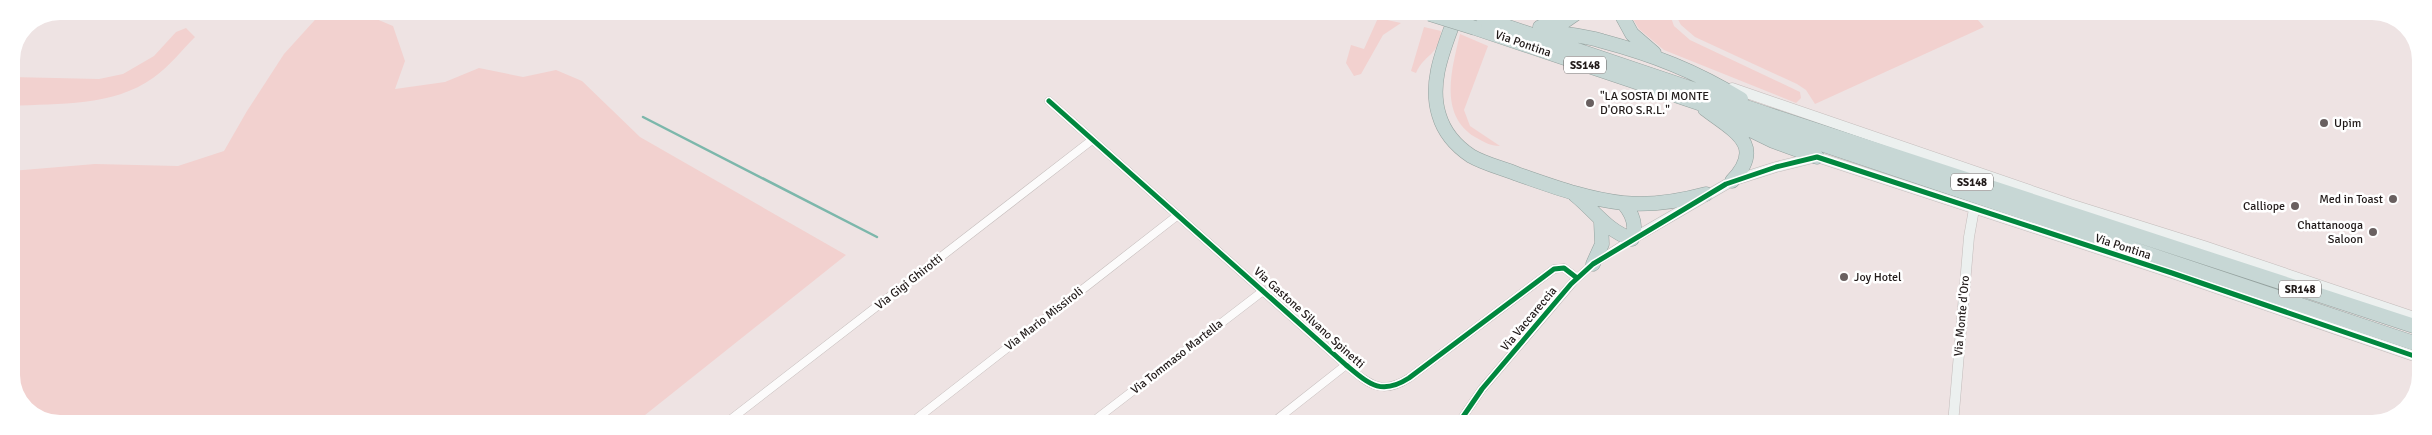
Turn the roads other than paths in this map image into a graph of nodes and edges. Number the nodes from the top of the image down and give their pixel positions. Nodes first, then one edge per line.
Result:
1 (1454, 20) edge
2 (1477, 20) edge
3 (1478, 20) edge
4 (1484, 20) edge
5 (1565, 20) edge
6 (1624, 20) edge
7 (1532, 28) junction
8 (1662, 60) junction
9 (1704, 77) junction
10 (1049, 101) dead end
11 (1694, 101) junction
12 (1764, 113) junction
13 (1092, 140) junction
14 (1818, 158) junction
15 (1732, 181) junction
16 (1573, 193) junction
17 (1706, 194) junction
18 (1623, 203) junction
19 (1974, 209) junction
20 (1178, 215) junction
21 (1601, 222) junction
22 (1632, 239) junction
23 (2180, 250) joint
24 (2164, 258) joint
25 (1593, 264) junction
26 (1577, 278) junction
27 (1263, 290) junction
28 (2412, 316) edge
29 (2412, 325) edge
30 (2412, 342) edge
31 (2412, 355) edge
32 (1346, 365) junction
33 (736, 415) edge
34 (922, 415) edge
35 (1103, 415) edge
36 (1282, 415) edge
37 (1464, 415) edge
38 (1954, 415) edge

1 - 16 highway
2 - 11 highway, Via Pontina / SS148
3 - 12 highway, Via Pontina / SS148
4 - 7 highway
5 - 7 highway
6 - 8 highway
7 - 8 highway
8 - 9 highway
9 - 12 highway
9 - 28 street, Via Pontina
10 - 13 street, Via Gastone Silvano Spinetti
11 - 14 highway
11 - 15 highway
11 - 24 highway, Via Pontina / SS148
12 - 23 highway, Via Pontina / SS148
13 - 20 street, Via Gastone Silvano Spinetti
13 - 33 street, Via Gigi Ghirotti
14 - 15 street, Via Vaccareccia
14 - 19 street, Via Pontina
15 - 17 street, Via Vaccareccia
16 - 18 highway
16 - 21 highway
17 - 18 highway
17 - 22 street, Via Vaccareccia
18 - 22 highway
19 - 31 street, Via Pontina
19 - 38 street, Via Monte d'Oro
20 - 27 street, Via Gastone Silvano Spinetti
20 - 34 street, Via Mario Missiroli
21 - 22 highway
21 - 25 highway
22 - 25 street, Via Vaccareccia
23 - 29 highway, SR148
24 - 30 highway, SR148
25 - 26 street, Via Vaccareccia
26 - 32 street, Via Gastone Silvano Spinetti
26 - 37 street, Via Vaccareccia
27 - 32 street, Via Gastone Silvano Spinetti
27 - 35 street, Via Tommaso Martella
32 - 36 street

